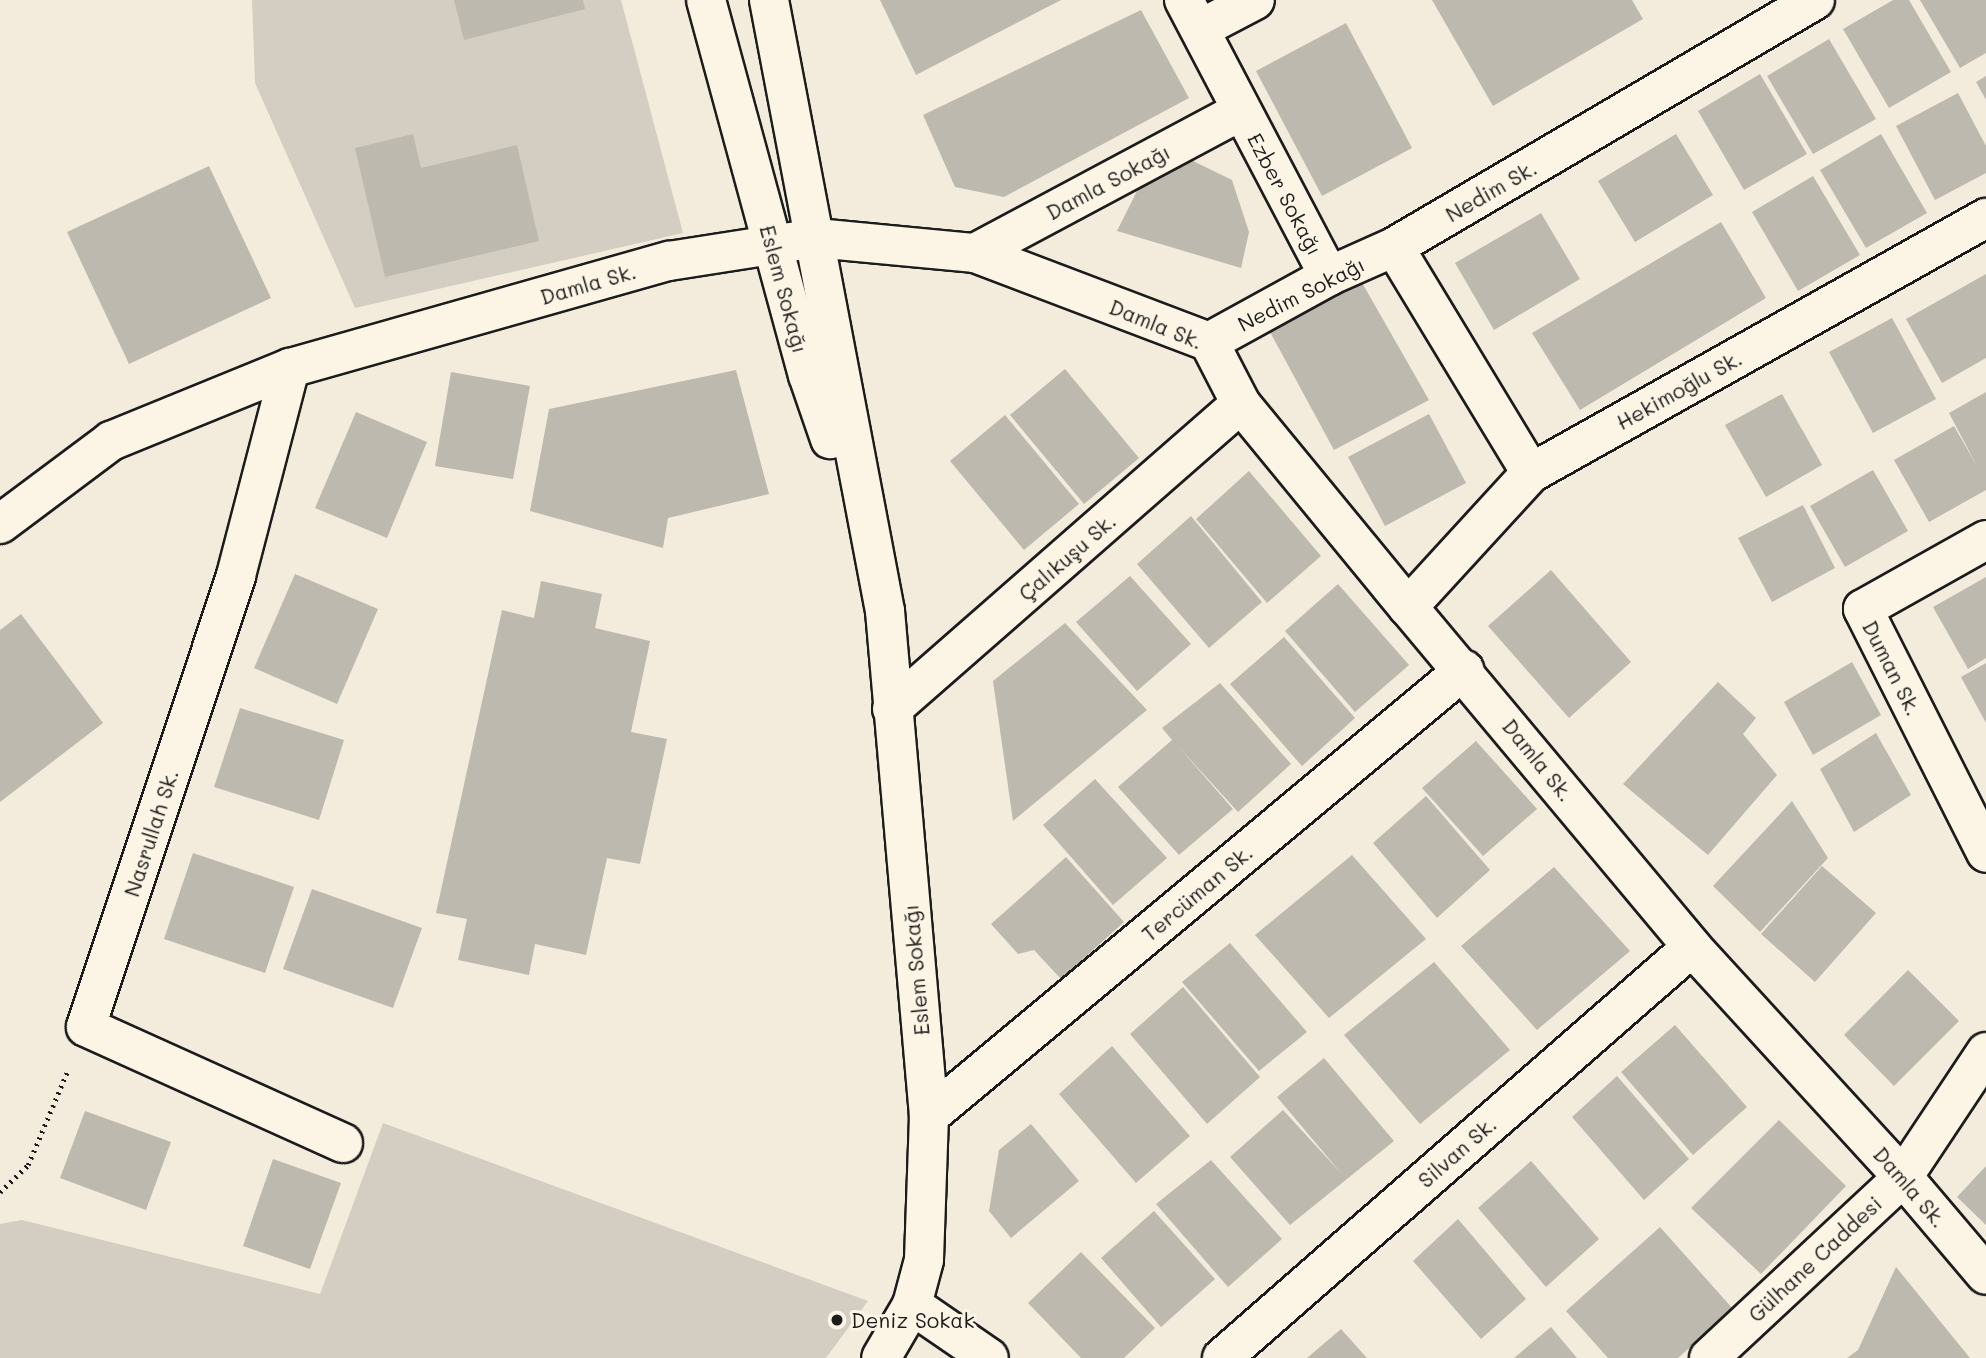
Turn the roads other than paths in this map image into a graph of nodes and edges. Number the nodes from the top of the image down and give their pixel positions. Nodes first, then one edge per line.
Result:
1 (706, 0) edge
2 (769, 0) edge
3 (1255, 0) edge
4 (1815, 0) edge
5 (1192, 14) edge
6 (1241, 111) junction
7 (1986, 218) edge
8 (816, 238) junction
9 (772, 245) junction
10 (1394, 247) junction
11 (975, 253) junction
12 (1329, 276) junction
13 (1209, 342) junction
14 (290, 368) junction
15 (1241, 404) junction
16 (1531, 474) junction
17 (0, 524) edge
18 (1986, 540) edge
19 (877, 573) junction
20 (1408, 607) junction
21 (1464, 670) junction
22 (892, 709) junction
23 (1986, 853) edge
24 (1692, 947) junction
25 (1986, 1052) edge
26 (929, 1116) junction
27 (342, 1143) dead end
28 (1903, 1177) junction
29 (1986, 1275) edge
30 (912, 1305) junction
31 (881, 1358) edge
32 (989, 1358) edge
33 (1222, 1358) edge
34 (1709, 1358) edge

1 - 9 street, Eslem Sokağı
2 - 8 street, Eslem Sokağı
3 - 5 street
4 - 10 street, Nedim Sk.
5 - 6 street, Ezber Sokağı
6 - 11 street, Damla Sokağı
6 - 12 street, Ezber Sokağı
7 - 16 street, Hekimoğlu Sk.
8 - 9 street, Damla Sk.
8 - 11 street, Damla Sk.
8 - 19 street, Eslem Sokağı
9 - 14 street, Damla Sk.
9 - 19 street, Eslem Sokağı
10 - 12 street, Nedim Sokağı
10 - 16 street
11 - 13 street, Damla Sk.
12 - 13 street, Nedim Sokağı
13 - 15 street, Damla Sk.
14 - 17 street, Damla Sk.
14 - 27 street, Nasrullah Sk.
15 - 20 street, Damla Sk.
15 - 22 street, Çalıkuşu Sk.
16 - 20 street, Hekimoğlu Sk.
18 - 23 street, Duman Sk.
19 - 22 street, Eslem Sokağı
20 - 21 street, Damla Sk.
21 - 24 street, Damla Sk.
21 - 26 street, Tercüman Sk.
22 - 26 street, Eslem Sokağı
24 - 28 street, Damla Sk.
24 - 33 street, Silvan Sk.
25 - 28 street, Gülhane Caddesi
26 - 30 street, Eslem Sokağı
28 - 29 street, Damla Sk.
28 - 34 street, Gülhane Caddesi
30 - 31 street, Eslem Sokağı
30 - 32 street

